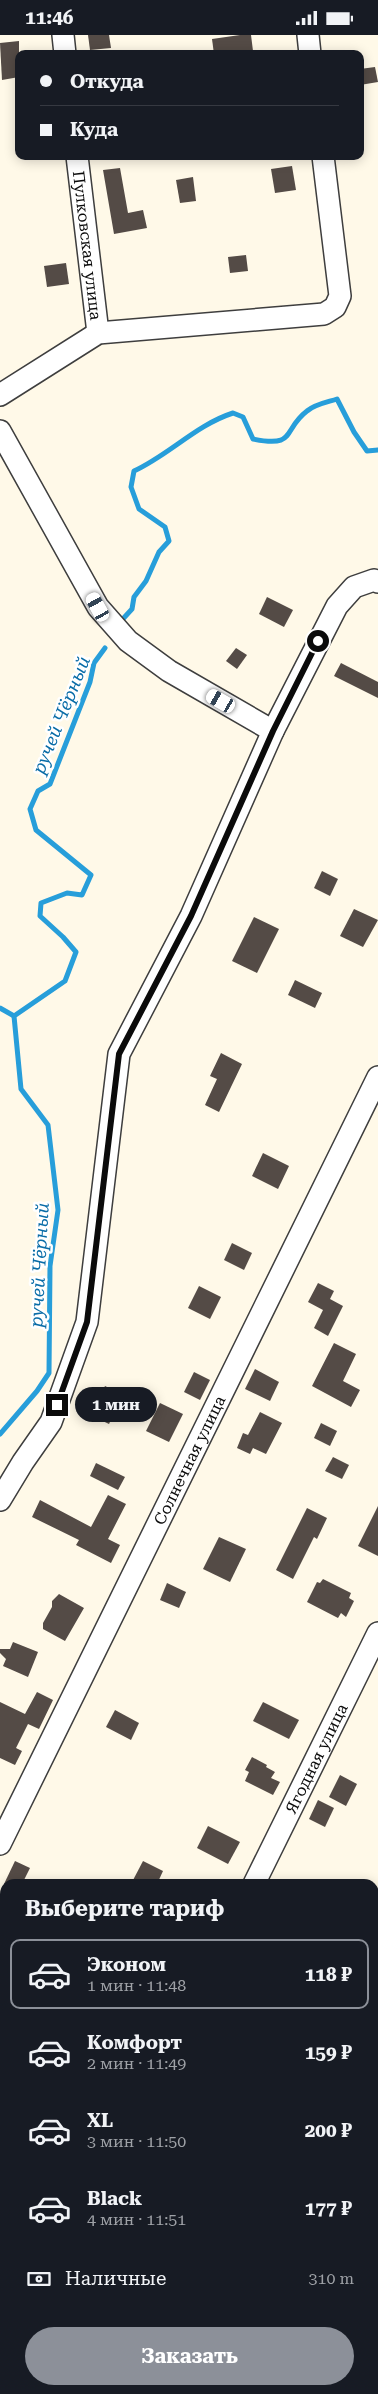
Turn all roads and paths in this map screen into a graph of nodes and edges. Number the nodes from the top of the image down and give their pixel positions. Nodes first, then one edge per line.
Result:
1 (63, 35) edge
2 (308, 35) edge
3 (65, 50) edge
4 (310, 50) edge
5 (78, 160) edge
6 (323, 160) edge
7 (98, 333) junction
8 (0, 395) edge
9 (0, 431) edge
10 (378, 582) edge
11 (273, 731) junction
12 (378, 1077) edge
13 (0, 1500) edge
14 (378, 1633) edge
15 (0, 1844) edge
16 (256, 1879) edge

1 - 3 street
2 - 4 street
5 - 7 street, Пулковская улица
6 - 7 street
7 - 8 street
9 - 11 street
10 - 11 street
11 - 13 street
12 - 15 street, Солнечная улица
14 - 16 street, Ягодная улица

